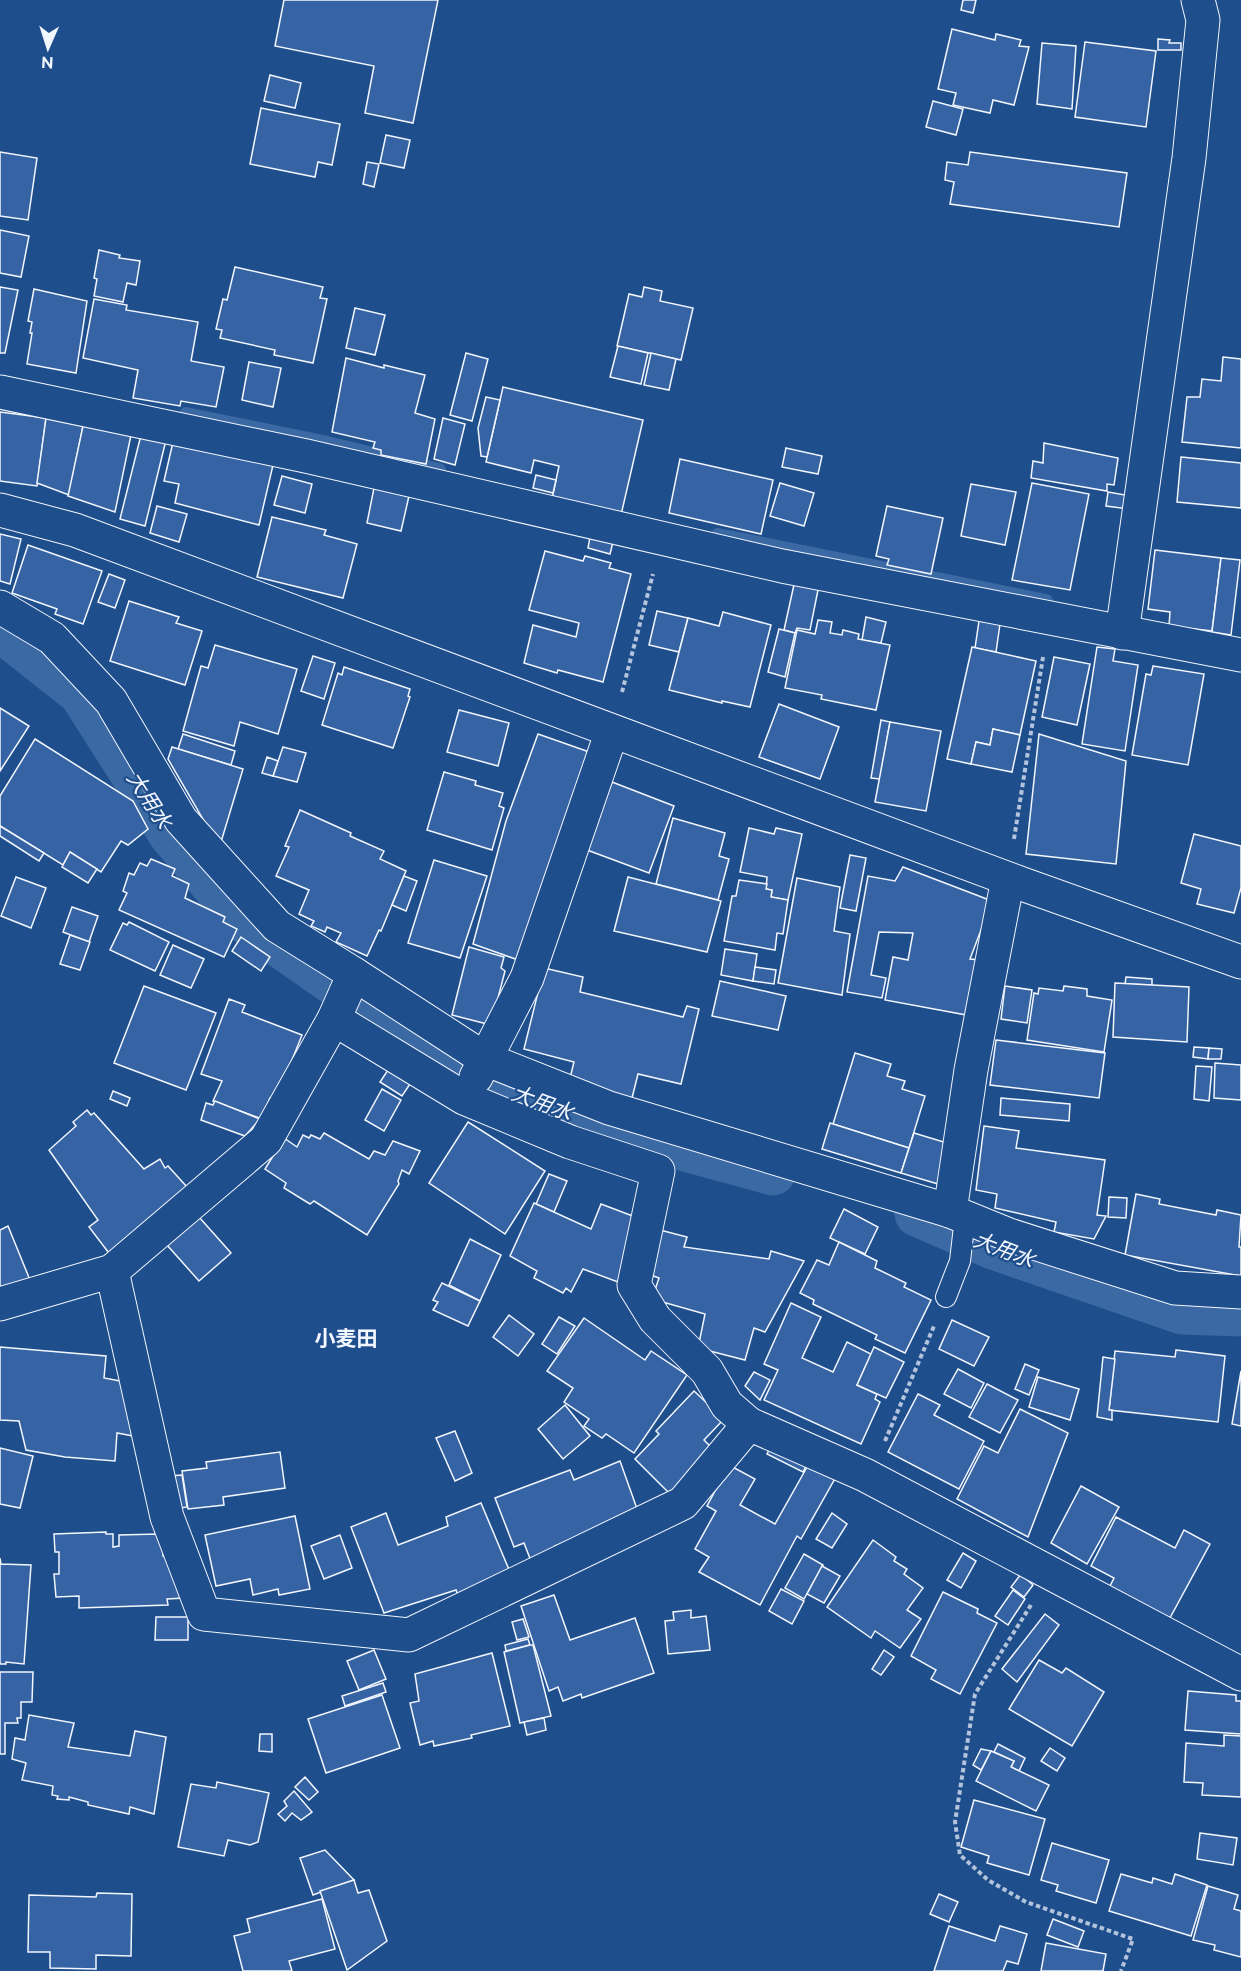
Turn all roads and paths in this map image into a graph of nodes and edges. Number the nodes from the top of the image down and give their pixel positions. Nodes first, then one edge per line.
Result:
1 (1198, 0) edge
2 (0, 392) edge
3 (0, 510) edge
4 (662, 539) junction
5 (0, 607) edge
6 (1049, 618) junction
7 (1123, 621) junction
8 (1241, 655) edge
9 (612, 730) junction
10 (1008, 879) junction
11 (1241, 962) edge
12 (345, 995) junction
13 (475, 1078) junction
14 (664, 1148) junction
15 (958, 1214) junction
16 (112, 1271) junction
17 (1241, 1292) edge
18 (946, 1297) joint
19 (0, 1304) edge
20 (749, 1424) junction
21 (869, 1477) junction
22 (1052, 1575) junction
23 (1241, 1674) edge
24 (1121, 1971) edge

1 - 7 street
2 - 4 street
3 - 9 street
4 - 6 street
4 - 9 path
5 - 12 street
6 - 7 street
6 - 10 path
7 - 8 street
9 - 10 street
9 - 13 street
10 - 11 street
10 - 15 street
12 - 13 street
12 - 13 street
12 - 16 street
13 - 14 street
13 - 14 street
14 - 15 street
14 - 20 street
15 - 17 street
15 - 18 lane
16 - 19 street
16 - 20 street
18 - 21 path
20 - 21 street
21 - 22 street
22 - 23 street
22 - 24 path

